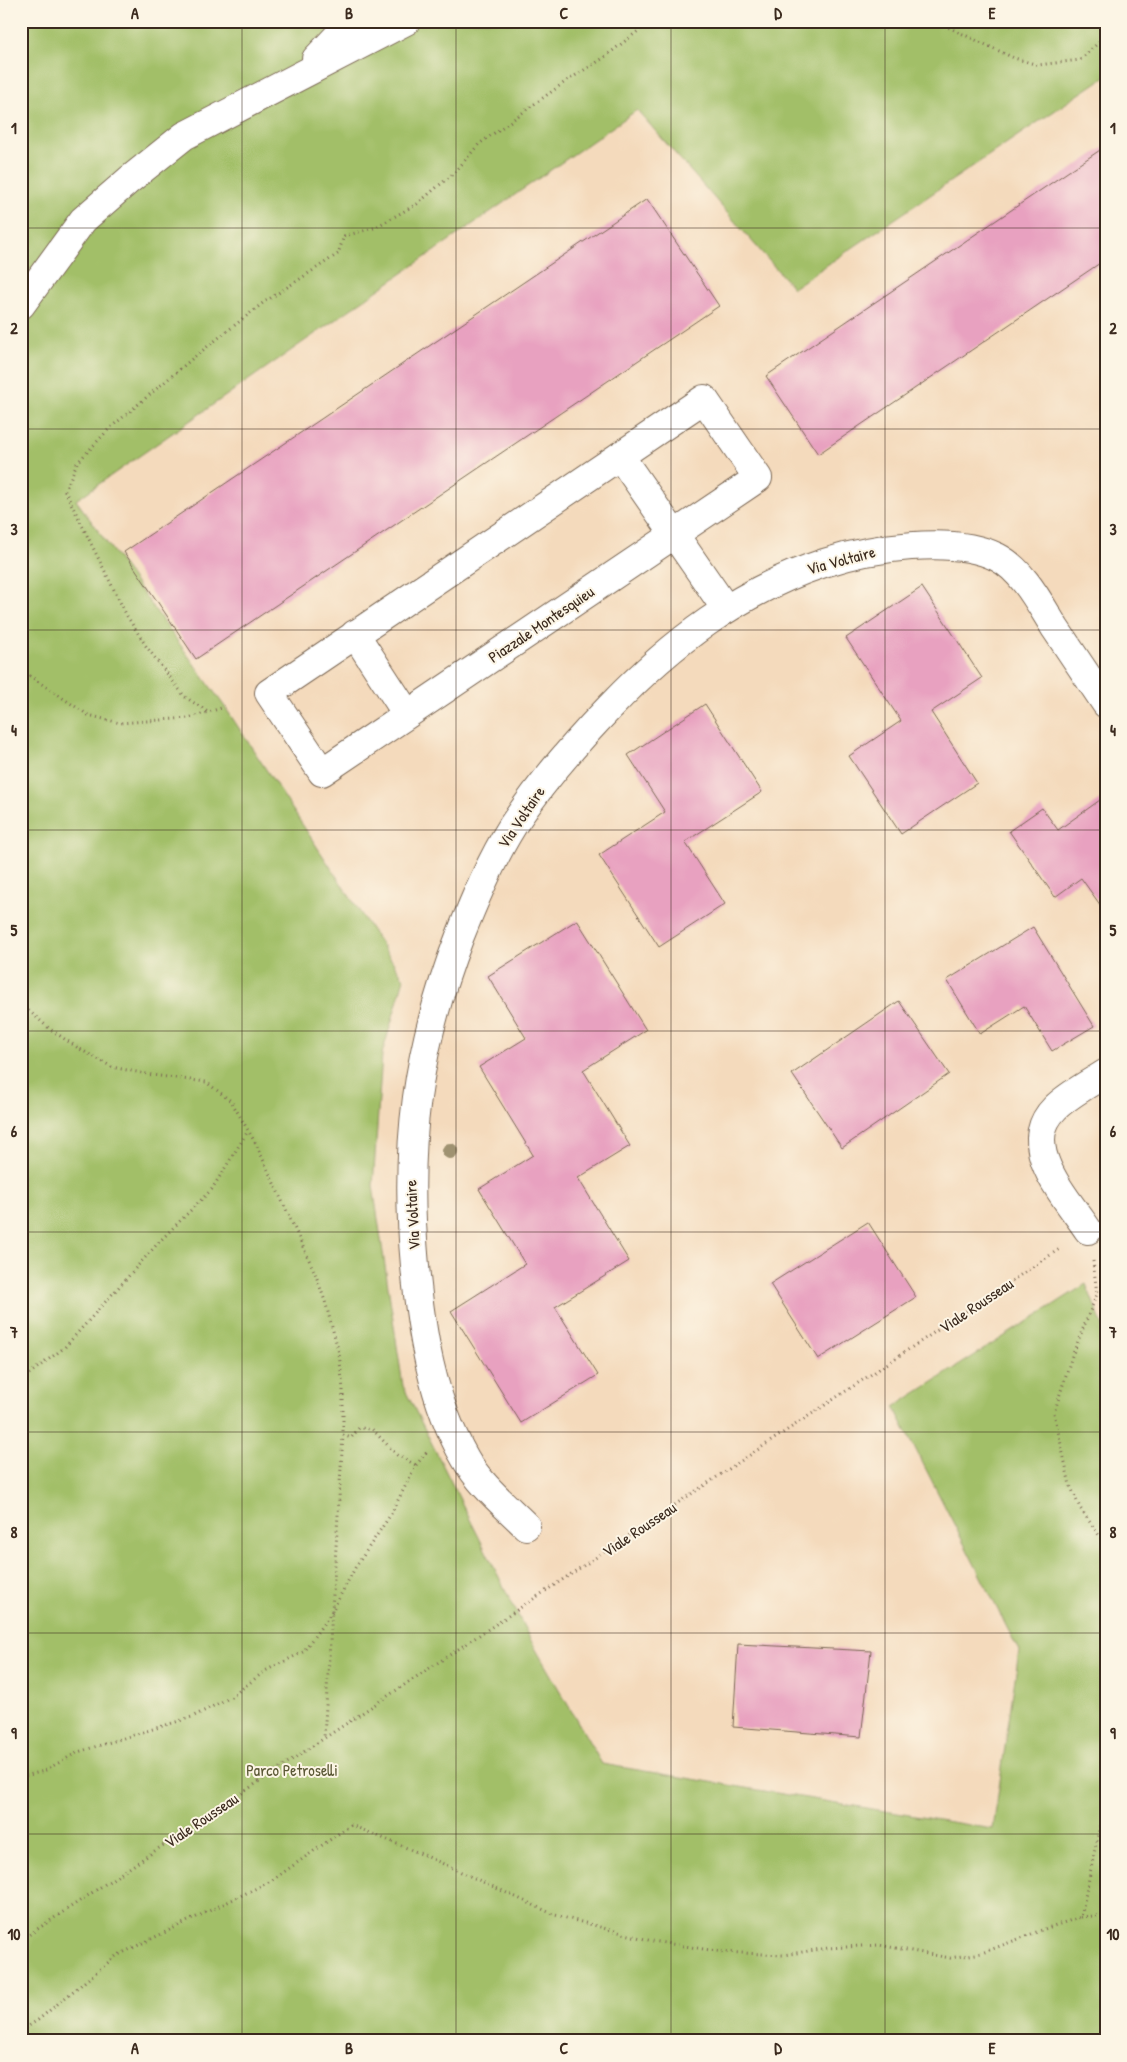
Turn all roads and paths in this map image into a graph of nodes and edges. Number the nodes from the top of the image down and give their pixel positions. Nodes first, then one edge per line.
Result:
1 (352, 21) edge
2 (406, 21) edge
3 (651, 21) edge
4 (935, 21) edge
5 (1106, 29) edge
6 (278, 86) junction
7 (21, 306) edge
8 (620, 456) junction
9 (675, 534) junction
10 (726, 609) junction
11 (355, 634) junction
12 (21, 670) edge
13 (1106, 704) edge
14 (225, 707) dead end
15 (206, 711) junction
16 (407, 714) junction
17 (21, 1004) edge
18 (1106, 1073) edge
19 (248, 1131) junction
20 (1088, 1230) junction
21 (21, 1380) edge
22 (343, 1435) junction
23 (526, 1526) dead end
24 (1106, 1550) edge
25 (331, 1613) junction
26 (324, 1738) junction
27 (21, 1777) edge
28 (1106, 1796) edge
29 (1106, 1914) edge
30 (1081, 1917) junction
31 (21, 1940) edge
32 (21, 2031) edge

1 - 6 street
2 - 6 street
3 - 15 path
4 - 5 path
6 - 7 street
8 - 9 street
8 - 9 street, Piazzale Montesquieu
8 - 11 street, Piazzale Montesquieu
9 - 10 street
9 - 16 street, Piazzale Montesquieu
10 - 13 street, Via Voltaire
10 - 23 street, Via Voltaire
11 - 16 street
11 - 16 street, Piazzale Montesquieu
12 - 15 path
14 - 15 path
17 - 19 path
18 - 20 street
19 - 21 path
19 - 22 path
20 - 24 path
20 - 26 path, Viale Rousseau
22 - 25 path
22 - 25 path
25 - 26 path
25 - 27 path
26 - 31 path, Viale Rousseau
28 - 30 path
29 - 30 path
30 - 32 path

